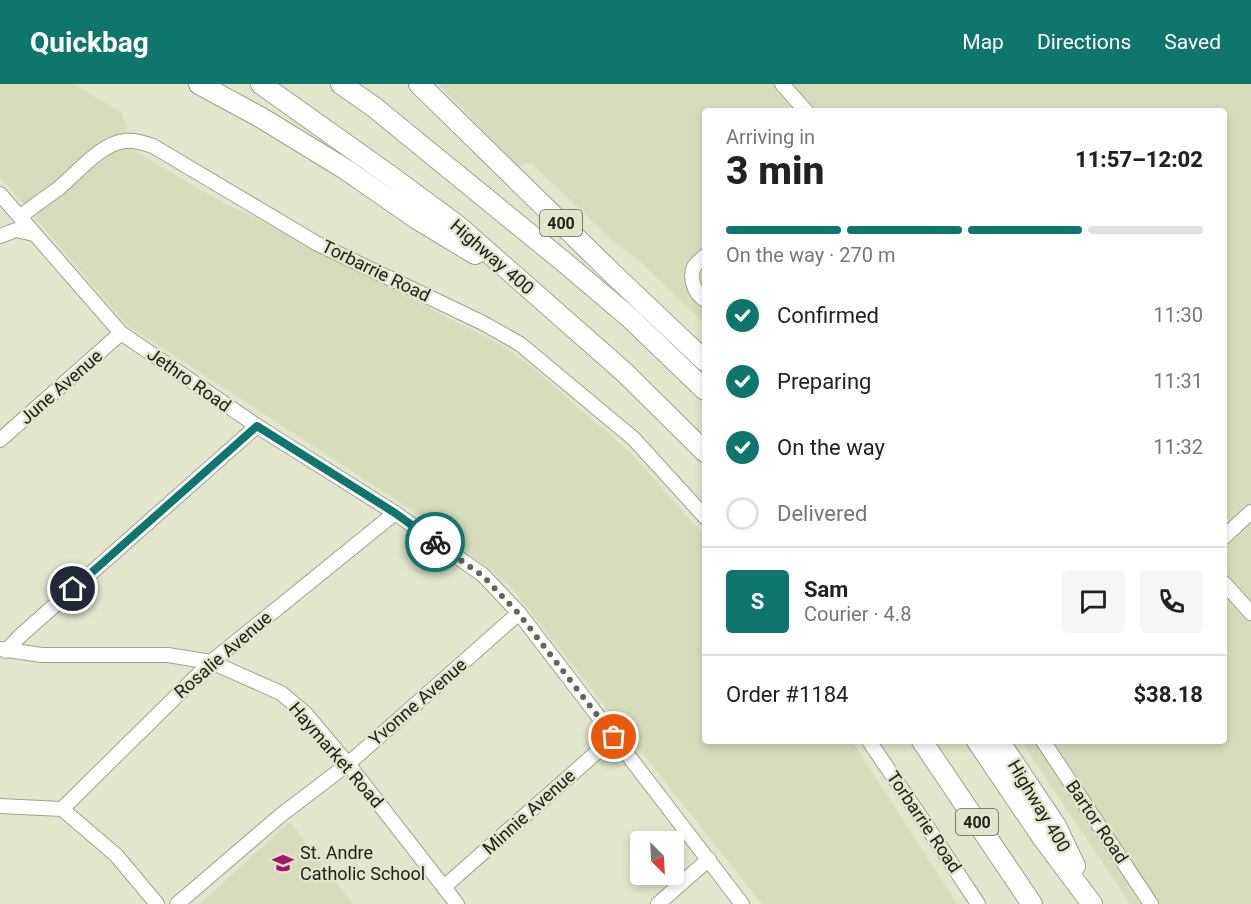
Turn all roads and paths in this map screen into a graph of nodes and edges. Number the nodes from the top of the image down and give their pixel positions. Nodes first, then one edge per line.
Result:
1 (199, 84) edge
2 (261, 84) edge
3 (342, 84) edge
4 (349, 84) edge
5 (419, 84) edge
6 (782, 84) edge
7 (374, 107) junction
8 (803, 108) edge
9 (4, 198) edge
10 (20, 217) junction
11 (0, 233) edge
12 (34, 234) junction
13 (702, 259) edge
14 (517, 279) junction
15 (702, 297) edge
16 (121, 333) junction
17 (702, 358) edge
18 (702, 387) edge
19 (257, 426) junction
20 (0, 440) edge
21 (702, 449) edge
22 (395, 513) junction
23 (1251, 513) edge
24 (702, 514) edge
25 (1227, 534) edge
26 (1227, 586) edge
27 (1251, 613) edge
28 (519, 614) junction
29 (3, 650) edge
30 (211, 662) junction
31 (614, 737) junction
32 (871, 744) edge
33 (924, 744) edge
34 (979, 744) edge
35 (1001, 744) edge
36 (1045, 744) edge
37 (348, 764) junction
38 (0, 806) edge
39 (62, 809) junction
40 (709, 859) junction
41 (444, 887) junction
42 (157, 904) edge
43 (177, 904) edge
44 (457, 904) edge
45 (658, 904) edge
46 (742, 904) edge
47 (978, 904) edge
48 (1032, 904) edge
49 (1093, 904) edge
50 (1151, 904) edge

1 - 14 highway
2 - 14 highway, Highway 400
3 - 7 highway
4 - 7 highway
5 - 17 highway, 400
6 - 8 street
7 - 18 highway
9 - 10 street, Jethro Road
9 - 11 street
10 - 12 street, Jethro Road
10 - 24 street, Torbarrie Road
11 - 12 street
12 - 16 street, Jethro Road
13 - 15 street
14 - 21 highway, Highway 400
16 - 19 street, Jethro Road
16 - 20 street, June Avenue
19 - 22 street, Jethro Road
19 - 29 street
22 - 28 street, Jethro Road
22 - 30 street, Rosalie Avenue
23 - 25 street
26 - 27 street
28 - 31 street, Jethro Road
28 - 37 street, Yvonne Avenue
29 - 30 street, Haymarket Road
30 - 37 street, Haymarket Road
30 - 39 street, Rosalie Avenue
31 - 40 street, Jethro Road
31 - 41 street, Minnie Avenue
32 - 47 street, Torbarrie Road
33 - 48 highway, 400
34 - 49 highway
35 - 49 highway, Highway 400
36 - 50 street, Bartor Road
37 - 41 street, Haymarket Road
37 - 43 street, Yvonne Avenue
38 - 39 street
39 - 42 street
40 - 45 street
40 - 46 street, Jethro Road
41 - 44 street, Haymarket Road

